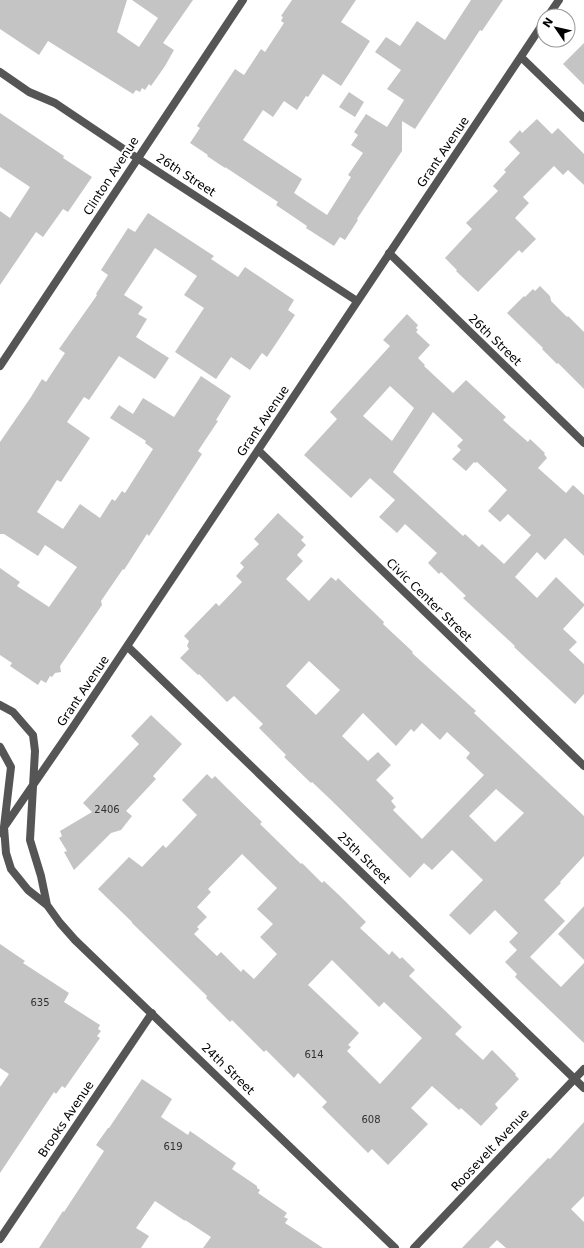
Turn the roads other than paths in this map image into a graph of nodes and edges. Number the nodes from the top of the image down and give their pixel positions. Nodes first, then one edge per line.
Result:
1 (243, 0) edge
2 (536, 34) edge
3 (521, 57) junction
4 (0, 72) edge
5 (584, 118) edge
6 (137, 158) junction
7 (389, 253) junction
8 (357, 301) junction
9 (0, 366) edge
10 (584, 443) edge
11 (258, 450) junction
12 (127, 646) junction
13 (0, 705) edge
14 (0, 747) edge
15 (584, 766) edge
16 (34, 784) junction
17 (2, 830) edge
18 (47, 905) junction
19 (152, 1013) junction
20 (584, 1069) edge
21 (575, 1079) junction
22 (584, 1088) edge
23 (0, 1239) edge
24 (396, 1248) edge
25 (414, 1248) edge

1 - 6 street, Clinton Avenue
2 - 3 street, Grant Avenue
3 - 5 street
3 - 7 street, Grant Avenue
4 - 6 street, 26th Street
6 - 8 street, 26th Street
6 - 9 street, Clinton Avenue
7 - 8 street, Grant Avenue
7 - 10 street, 26th Street
8 - 11 street, Grant Avenue
11 - 12 street, Grant Avenue
11 - 15 street, Civic Center Street
12 - 16 street, Grant Avenue
12 - 21 street, 25th Street
13 - 16 street
14 - 17 street
16 - 17 street, Grant Avenue
16 - 18 street, 24th Street
17 - 18 street, 24th Street
18 - 19 street, 24th Street
19 - 23 street, Brooks Avenue
19 - 24 street, 24th Street
20 - 21 street, Roosevelt Avenue
21 - 22 street, 25th Street
21 - 25 street, Roosevelt Avenue

